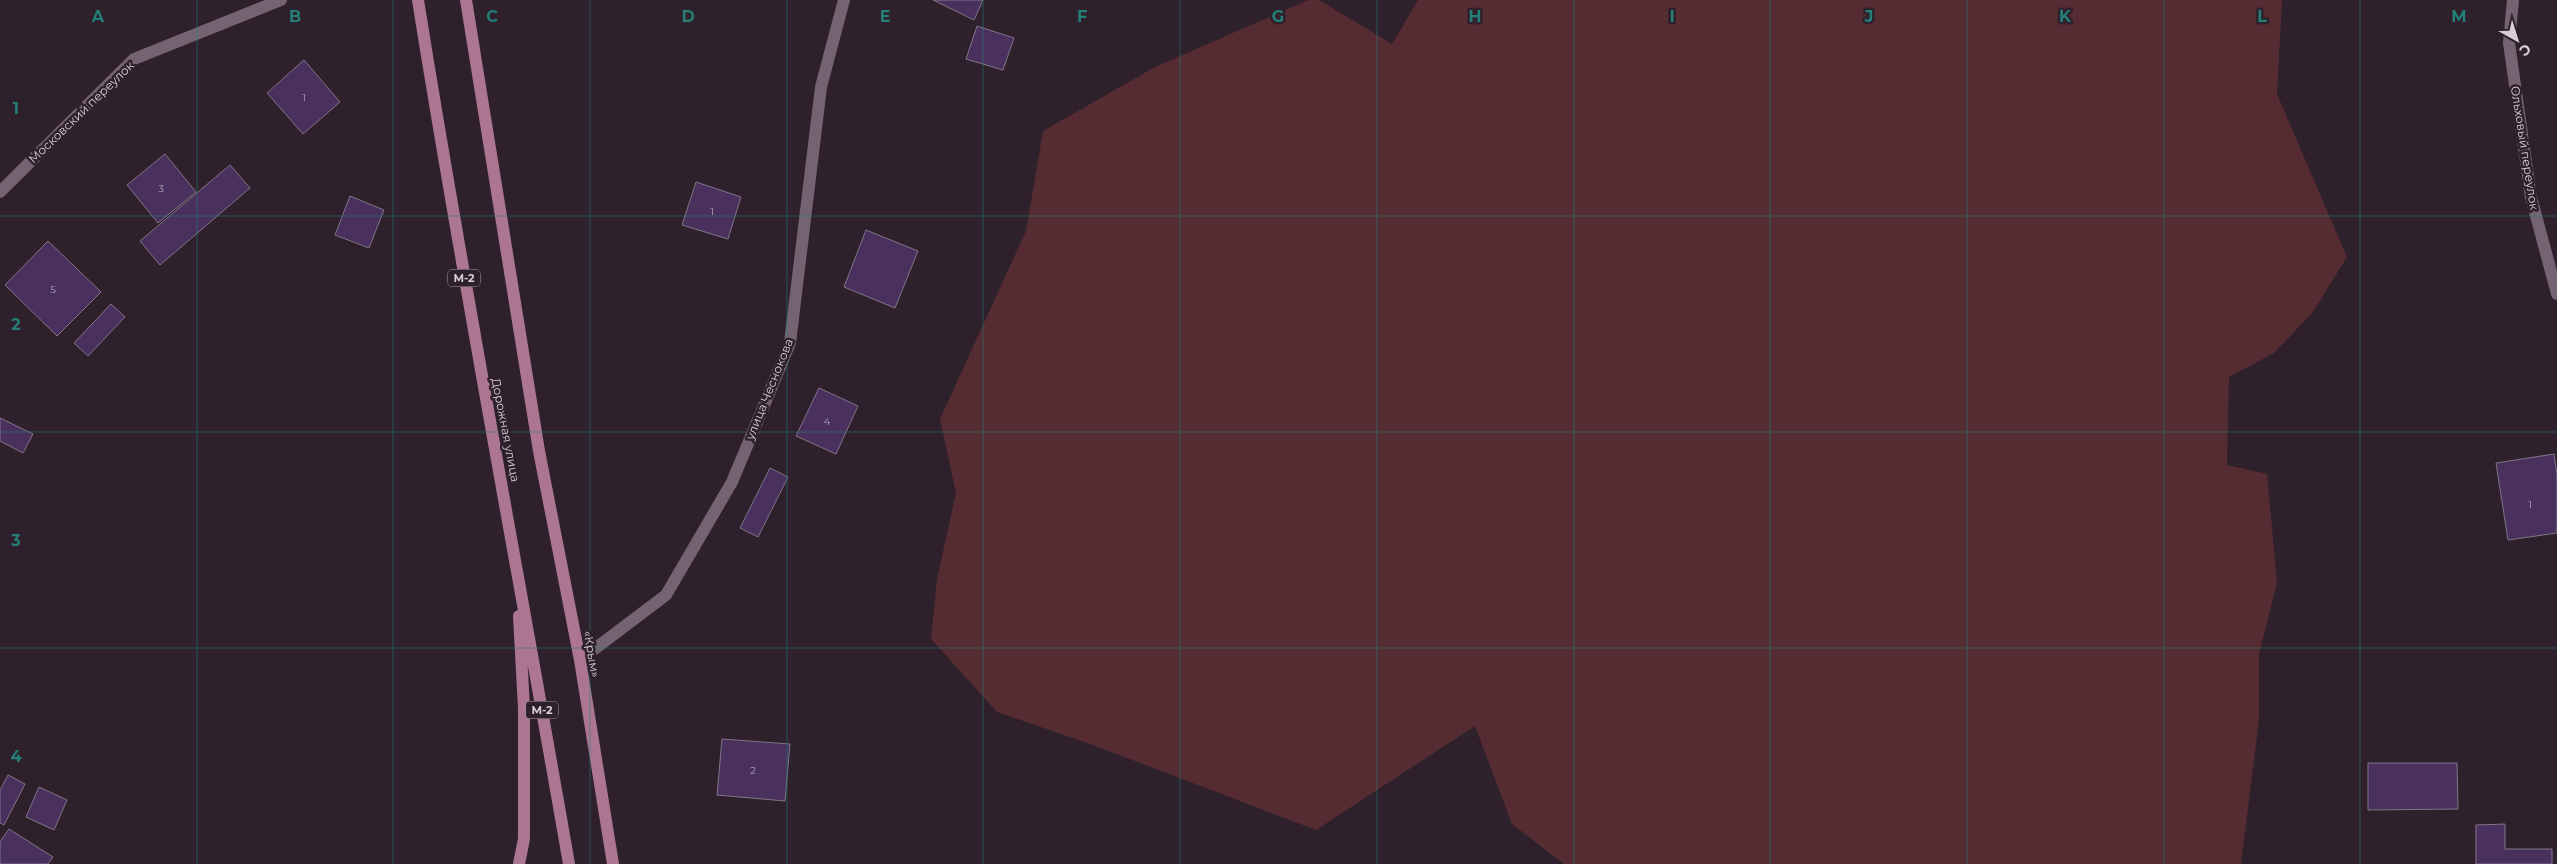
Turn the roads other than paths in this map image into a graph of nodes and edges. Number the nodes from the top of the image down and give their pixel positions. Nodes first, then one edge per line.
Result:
1 (282, 0) edge
2 (418, 0) edge
3 (466, 0) edge
4 (844, 0) edge
5 (2513, 0) edge
6 (0, 192) edge
7 (2557, 294) edge
8 (516, 556) junction
9 (580, 660) junction
10 (519, 864) edge
11 (569, 864) edge
12 (613, 864) edge

1 - 6 street, Московский переулок
2 - 8 main road, Дорожная улица / М-2
3 - 9 main road, «Крым»
4 - 9 street, улица Чеснокова
5 - 7 street, Ольховый переулок
8 - 10 main road
8 - 11 main road, Дорожная улица / М-2
9 - 12 main road, «Крым»

